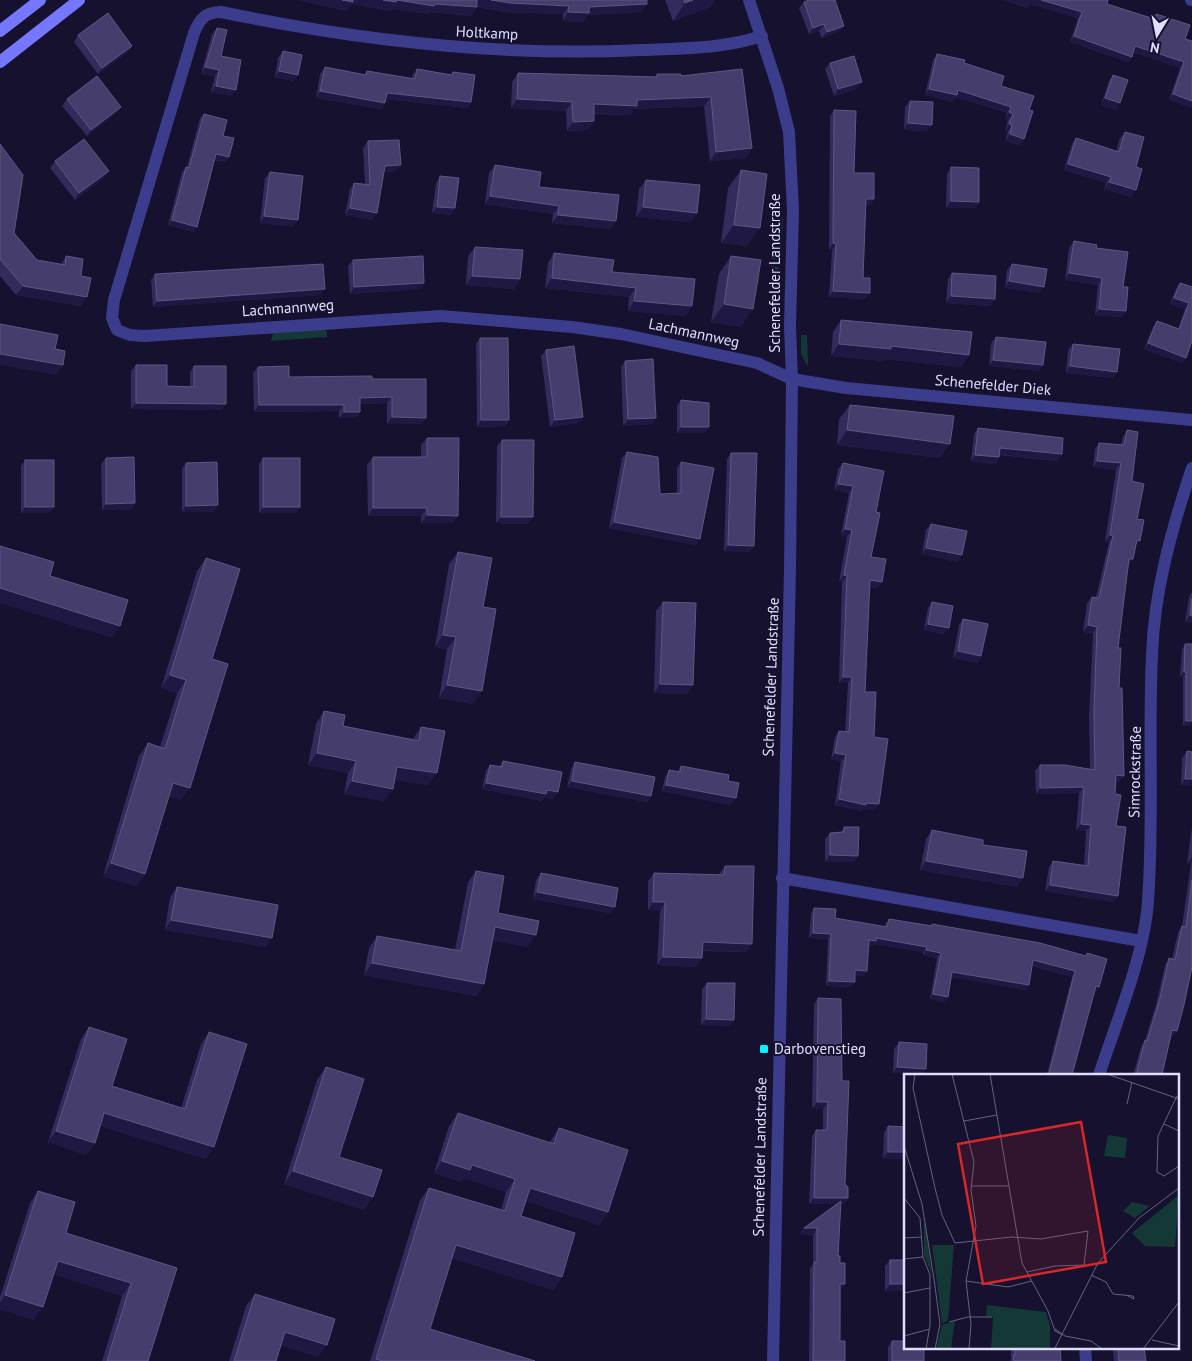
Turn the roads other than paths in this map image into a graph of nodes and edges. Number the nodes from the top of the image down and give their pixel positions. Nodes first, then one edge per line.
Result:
1 (40, 0) edge
2 (79, 0) edge
3 (749, 0) edge
4 (211, 12) joint
5 (0, 31) edge
6 (762, 36) junction
7 (0, 62) edge
8 (792, 379) junction
9 (1192, 420) edge
10 (1192, 468) edge
11 (782, 878) junction
12 (1140, 941) junction
13 (1099, 1074) edge
14 (1085, 1348) edge
15 (774, 1361) edge
16 (1086, 1361) edge

1 - 5 main road
2 - 7 main road
3 - 6 street, Schenefelder Landstraße
4 - 6 street, Holtkamp
4 - 8 street, Lachmannweg
6 - 8 street, Schenefelder Landstraße
8 - 9 street, Schenefelder Diek
8 - 11 street, Schenefelder Landstraße
10 - 12 street, Simrockstraße
11 - 12 street
11 - 15 street, Schenefelder Landstraße
12 - 13 street, Simrockstraße
14 - 16 street

